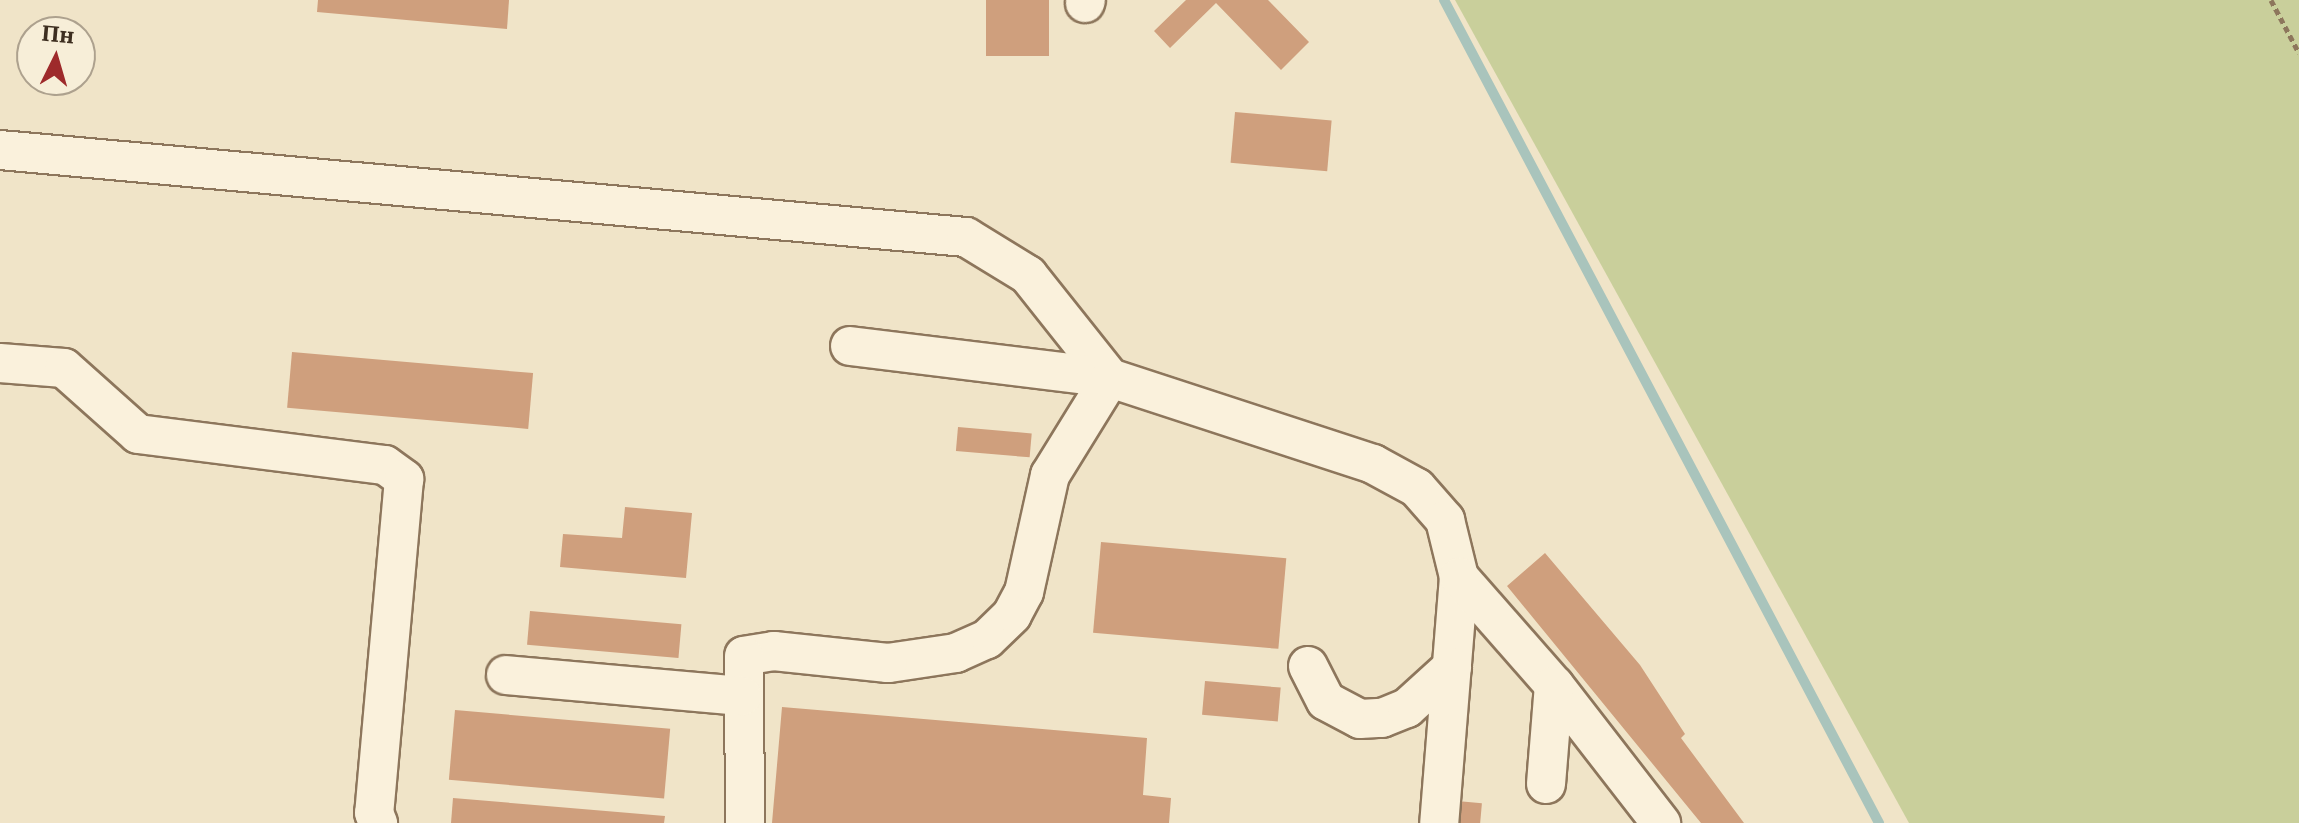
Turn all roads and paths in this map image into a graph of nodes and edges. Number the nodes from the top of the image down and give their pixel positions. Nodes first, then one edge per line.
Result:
1 (2271, 0) edge
2 (2299, 53) edge
3 (0, 150) edge
4 (850, 346) dead end
5 (0, 363) edge
6 (1110, 378) junction
7 (1459, 577) junction
8 (1308, 666) dead end
9 (1452, 667) junction
10 (506, 675) dead end
11 (1554, 685) junction
12 (742, 696) junction
13 (1546, 784) dead end
14 (378, 823) edge
15 (745, 823) edge
16 (1439, 823) edge
17 (1661, 823) edge

1 - 2 path
3 - 6 lane
4 - 6 lane
5 - 14 lane
6 - 7 lane
6 - 12 lane
7 - 9 lane
7 - 11 lane
8 - 9 lane
9 - 16 lane
10 - 12 lane
11 - 13 lane
11 - 17 lane
12 - 15 lane

